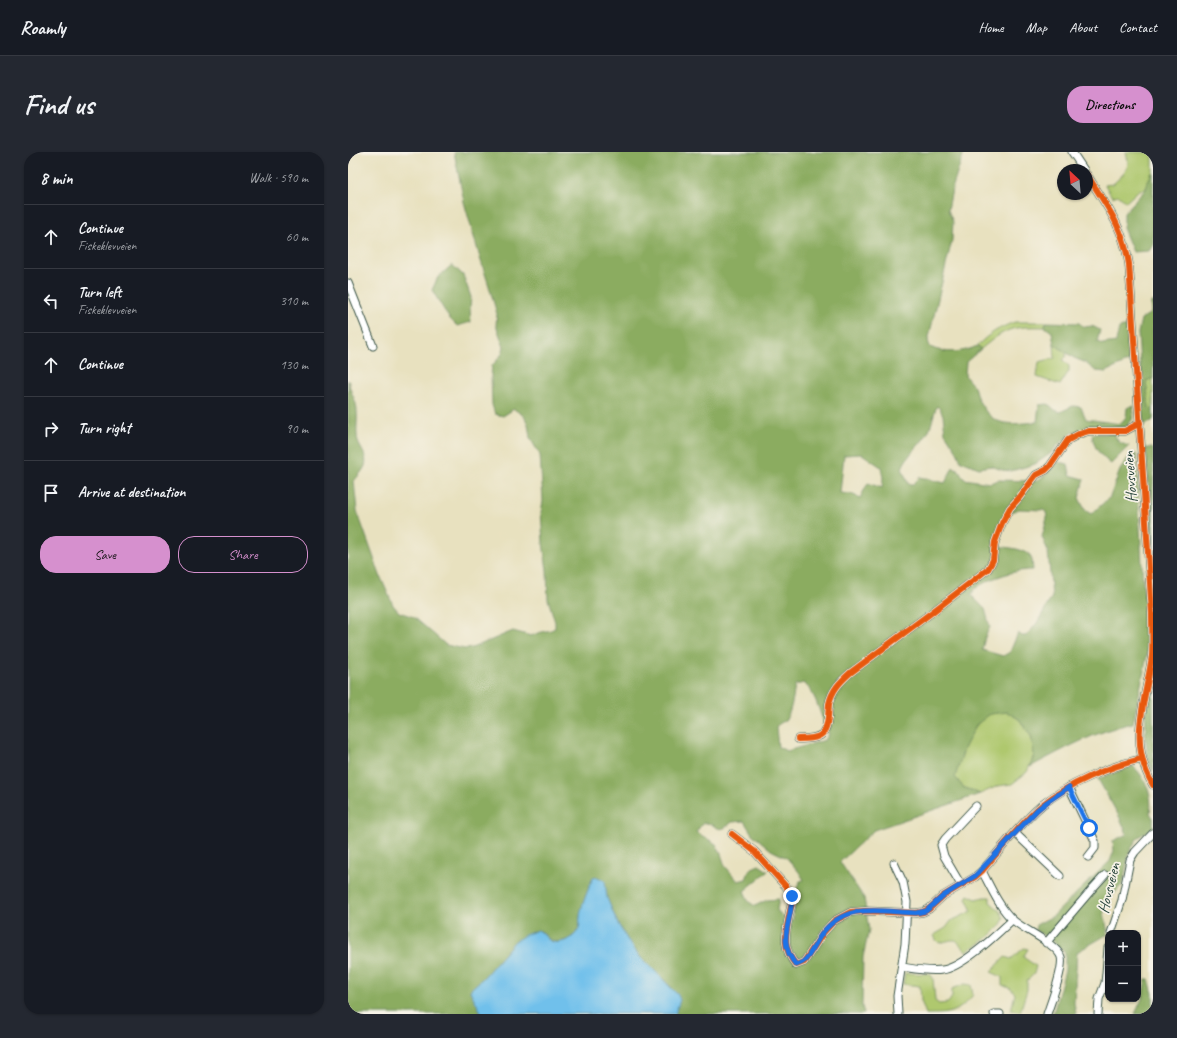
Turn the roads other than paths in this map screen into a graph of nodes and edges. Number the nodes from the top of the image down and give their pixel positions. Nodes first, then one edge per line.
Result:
1 (1072, 152) edge
2 (1080, 164) edge
3 (1093, 185) edge
4 (348, 283) edge
5 (373, 346) dead end
6 (1140, 423) junction
7 (798, 740) dead end
8 (1142, 758) junction
9 (1153, 785) edge
10 (1069, 787) junction
11 (976, 806) dead end
12 (1015, 833) junction
13 (1153, 833) edge
14 (732, 834) dead end
15 (1088, 857) dead end
16 (894, 863) dead end
17 (982, 871) junction
18 (1105, 875) dead end
19 (1060, 876) dead end
20 (961, 885) junction
21 (907, 913) junction
22 (1012, 920) junction
23 (1112, 930) edge
24 (1046, 943) junction
25 (1106, 966) edge
26 (902, 967) junction
27 (898, 1014) edge
28 (994, 1014) edge
29 (1000, 1014) edge
30 (1047, 1014) edge
31 (1098, 1014) edge

1 - 2 street
3 - 6 street, Hovsveien
4 - 5 street
6 - 7 street
6 - 8 street, Hovsveien
8 - 9 street, Hovsveien
8 - 10 street
10 - 12 street
10 - 15 street
11 - 20 street
12 - 17 street
12 - 19 street
13 - 23 street, Hovsveien
14 - 21 street
16 - 21 street
17 - 20 street
17 - 22 street
18 - 24 street
20 - 21 street
21 - 26 street
22 - 24 street
22 - 26 street
24 - 30 street
25 - 31 street
26 - 27 street
28 - 29 street

